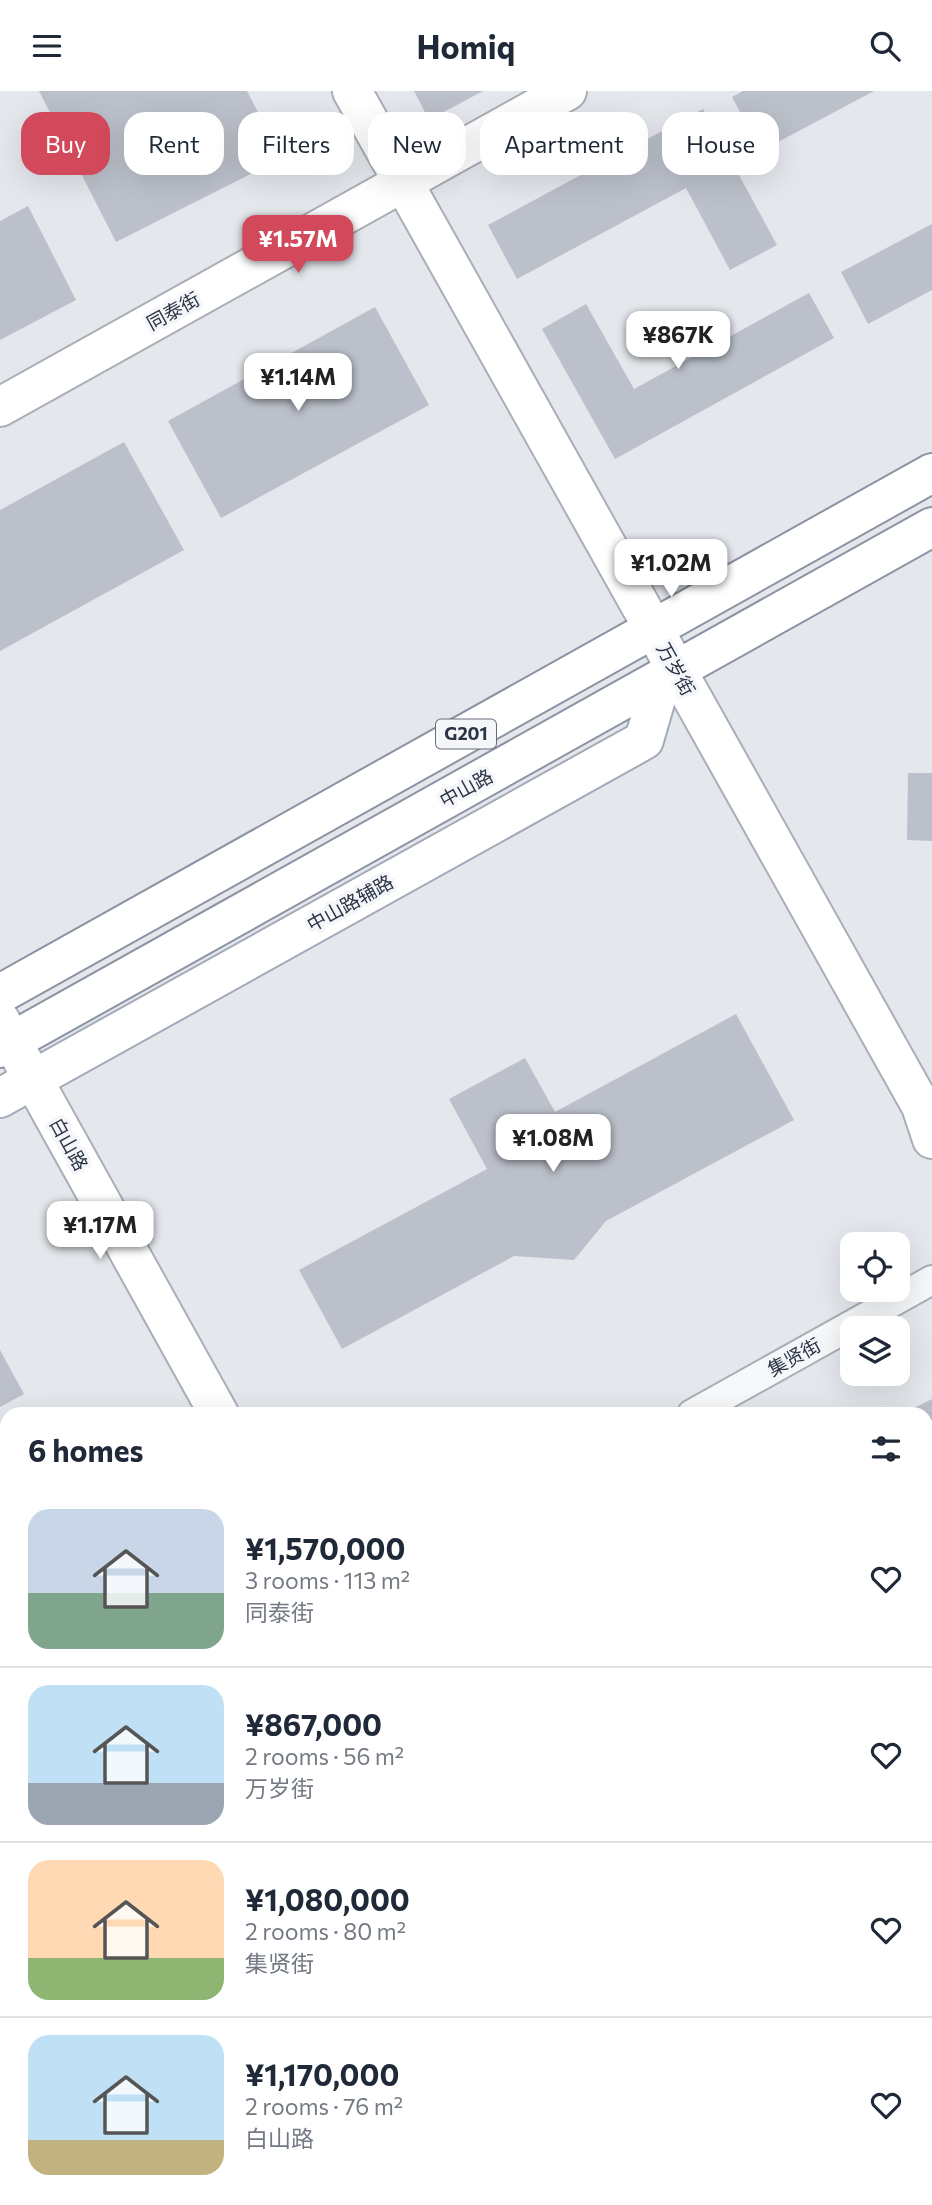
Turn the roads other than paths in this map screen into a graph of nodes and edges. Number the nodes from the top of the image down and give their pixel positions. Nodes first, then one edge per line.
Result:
1 (352, 91) edge
2 (567, 91) edge
3 (404, 182) junction
4 (0, 407) edge
5 (932, 473) edge
6 (932, 527) edge
7 (654, 629) junction
8 (669, 674) junction
9 (0, 994) edge
10 (4, 1037) edge
11 (33, 1079) junction
12 (0, 1098) edge
13 (932, 1139) edge
14 (932, 1280) edge
15 (215, 1407) edge
16 (705, 1407) edge

1 - 3 main road, 万岁街
2 - 3 main road, 同泰街
3 - 4 main road, 同泰街
3 - 7 main road, 万岁街
5 - 7 main road, G201
6 - 8 main road, 中山路 / G201
7 - 8 main road, 万岁街
7 - 9 main road, G201
8 - 10 main road, 中山路 / G201
8 - 11 main road, 中山路辅路
8 - 13 main road, 万岁街
10 - 11 main road, 白山路
11 - 12 main road, 中山路辅路
11 - 15 main road, 白山路
14 - 16 street, 集贤街

